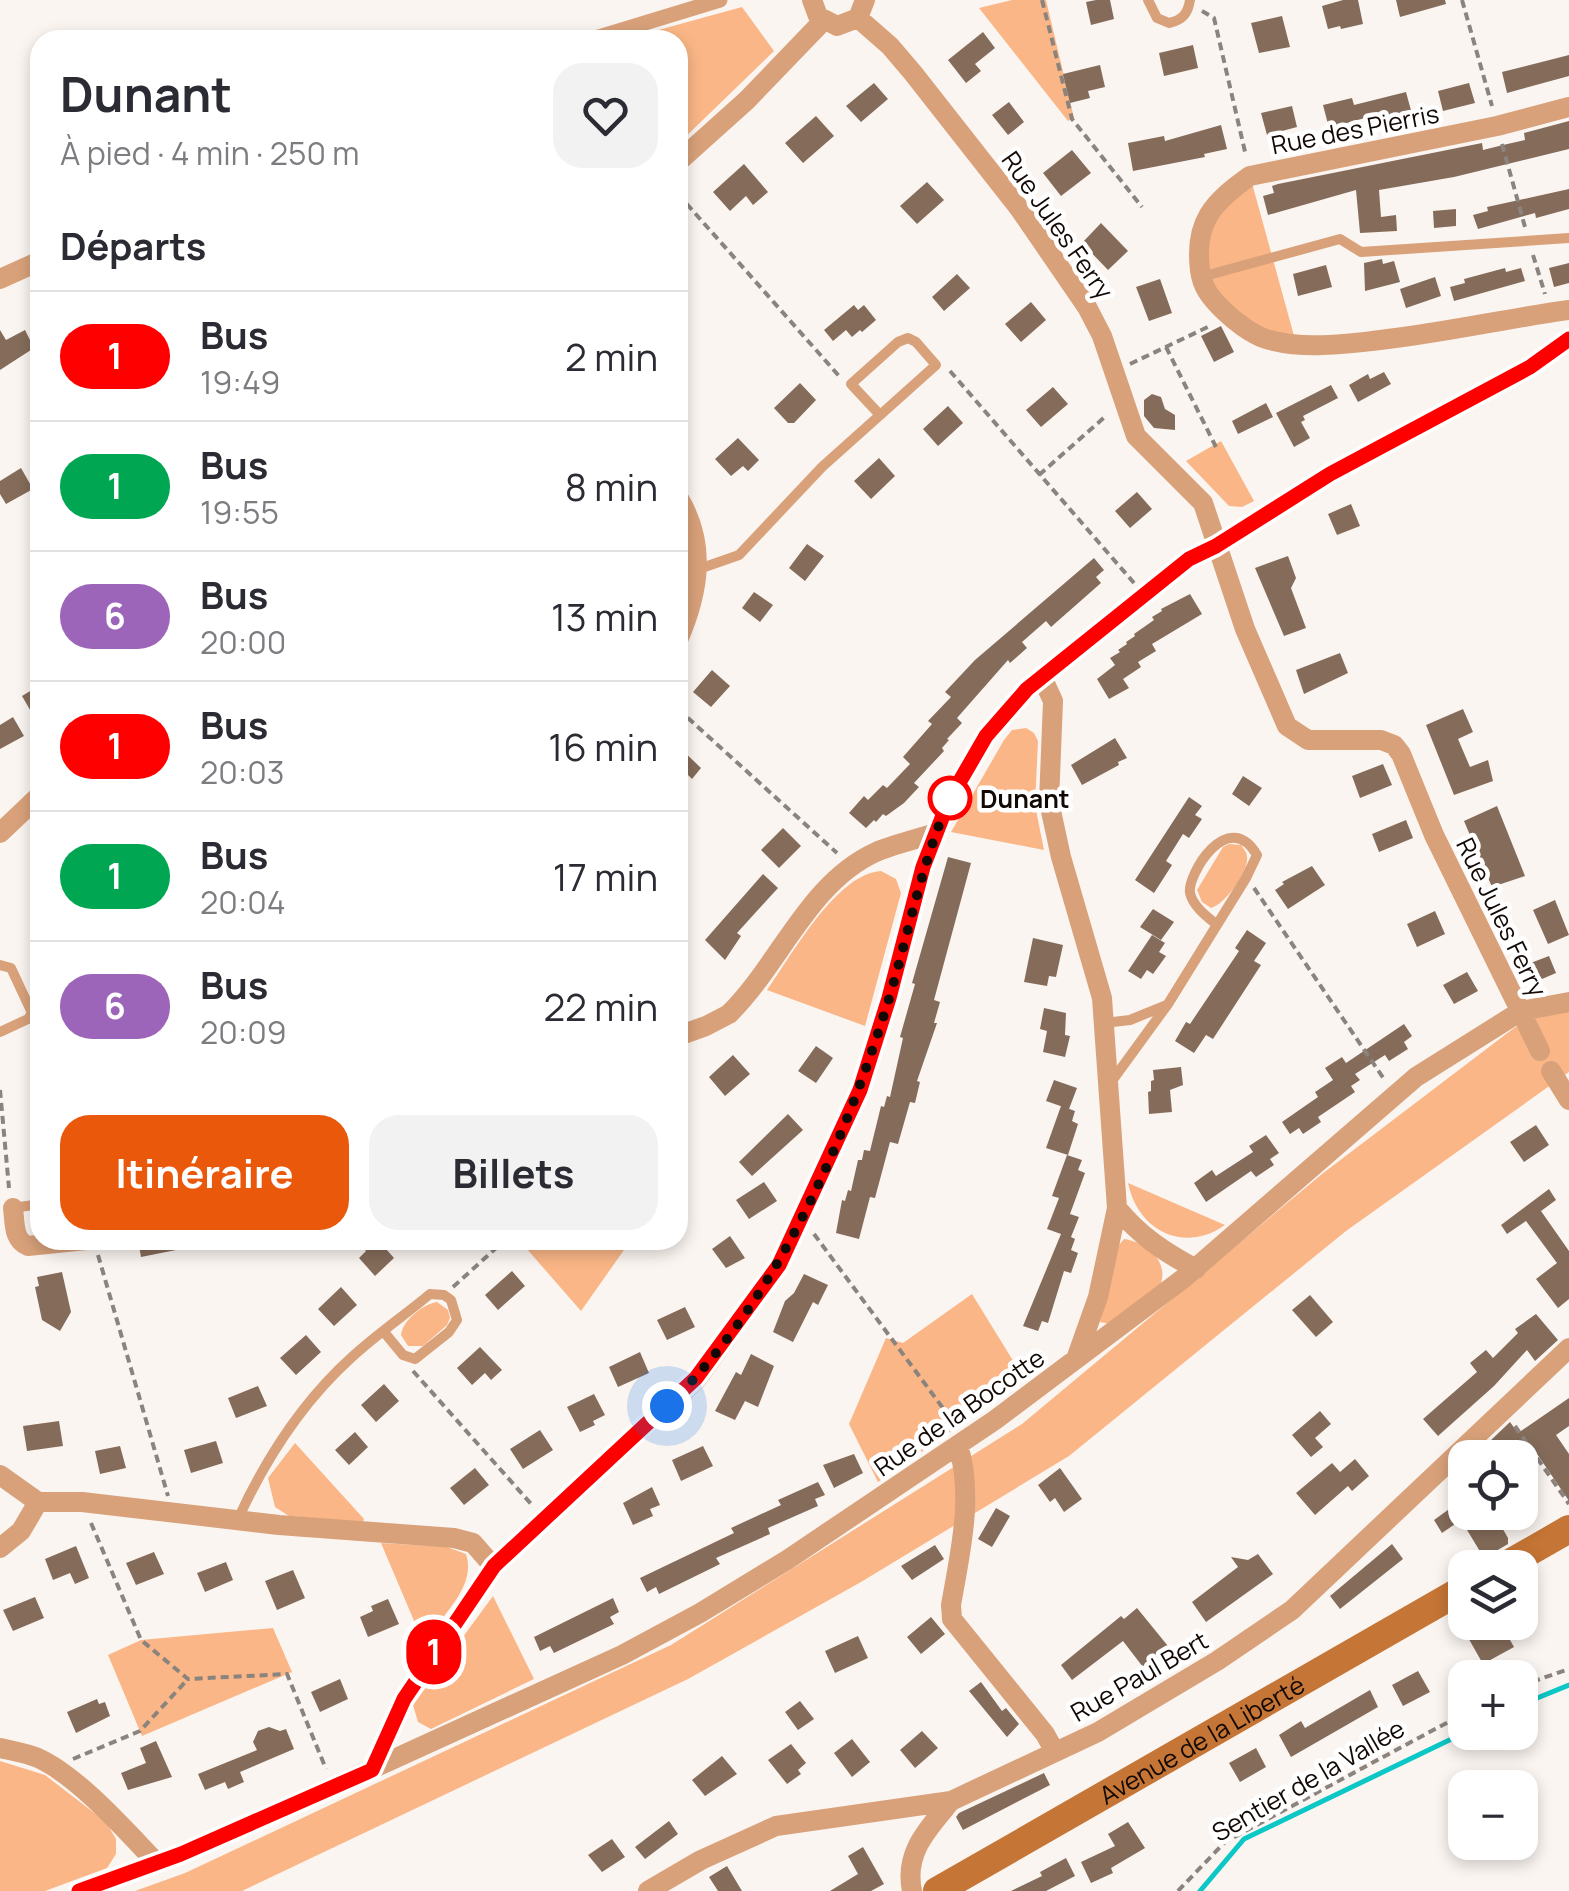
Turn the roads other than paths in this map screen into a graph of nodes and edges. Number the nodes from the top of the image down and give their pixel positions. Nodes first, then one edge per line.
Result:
1 (720, 0) edge
2 (812, 0) edge
3 (1148, 0) edge
4 (1190, 2) edge
5 (862, 9) edge
6 (824, 21) junction
7 (622, 30) edge
8 (1569, 108) edge
9 (688, 153) edge
10 (1569, 238) edge
11 (30, 266) edge
12 (1201, 277) junction
13 (0, 279) edge
14 (1550, 313) edge
15 (1564, 344) edge
16 (880, 415) junction
17 (688, 522) edge
18 (1216, 546) junction
19 (699, 569) junction
20 (688, 618) edge
21 (1042, 677) junction
22 (30, 805) edge
23 (0, 832) edge
24 (936, 832) junction
25 (1216, 924) junction
26 (0, 965) edge
27 (1569, 1002) edge
28 (1168, 1004) junction
29 (30, 1008) edge
30 (1520, 1011) junction
31 (30, 1016) edge
32 (1104, 1023) junction
33 (0, 1032) edge
34 (688, 1032) edge
35 (1540, 1050) dead end
36 (1551, 1071) dead end
37 (1107, 1087) junction
38 (1569, 1100) edge
39 (12, 1202) joint
40 (30, 1203) edge
41 (1117, 1208) junction
42 (30, 1246) edge
43 (1196, 1269) junction
44 (384, 1332) junction
45 (1569, 1348) edge
46 (1076, 1359) junction
47 (962, 1442) junction
48 (0, 1475) edge
49 (38, 1502) junction
50 (238, 1520) junction
51 (1569, 1529) edge
52 (0, 1548) edge
53 (1532, 1550) edge
54 (494, 1566) junction
55 (1448, 1598) edge
56 (0, 1748) edge
57 (1054, 1752) junction
58 (372, 1770) junction
59 (951, 1801) junction
60 (156, 1863) junction
61 (79, 1891) edge
62 (648, 1891) edge
63 (912, 1891) edge
64 (937, 1891) edge

1 - 7 street
2 - 6 street
3 - 4 lane
5 - 6 street
5 - 18 street, Rue Jules Ferry
6 - 9 street
8 - 12 street, Rue des Pierris
10 - 12 lane
11 - 13 street
12 - 14 street
14 - 15 street
15 - 18 street
16 - 16 lane
16 - 19 lane
17 - 19 street
18 - 21 street
18 - 30 street, Rue Jules Ferry
19 - 20 street
21 - 24 street
21 - 32 street
22 - 23 street
24 - 34 street
24 - 54 street
25 - 25 lane
25 - 28 lane
26 - 29 lane
27 - 30 street
28 - 32 lane
28 - 37 lane
30 - 35 street, Rue Jules Ferry
30 - 43 street, Rue de la Bocotte
31 - 33 lane
32 - 37 street
36 - 38 street
37 - 41 street
39 - 40 lane
39 - 42 street
41 - 43 street
41 - 46 street
43 - 46 street, Rue de la Bocotte
44 - 44 lane
44 - 50 lane
45 - 57 street, Rue Paul Bert
46 - 47 street, Rue de la Bocotte
47 - 57 street
47 - 58 street, Rue de la Bocotte
48 - 49 street
49 - 50 street
49 - 52 street
50 - 54 street
51 - 53 main road
54 - 58 street
55 - 64 main road, Avenue de la Liberté
56 - 60 street
57 - 59 street, Rue Paul Bert
58 - 60 street, Rue de la Bocotte
59 - 62 street, Rue Paul Bert
59 - 63 street
60 - 61 street, Rue de la Bocotte

